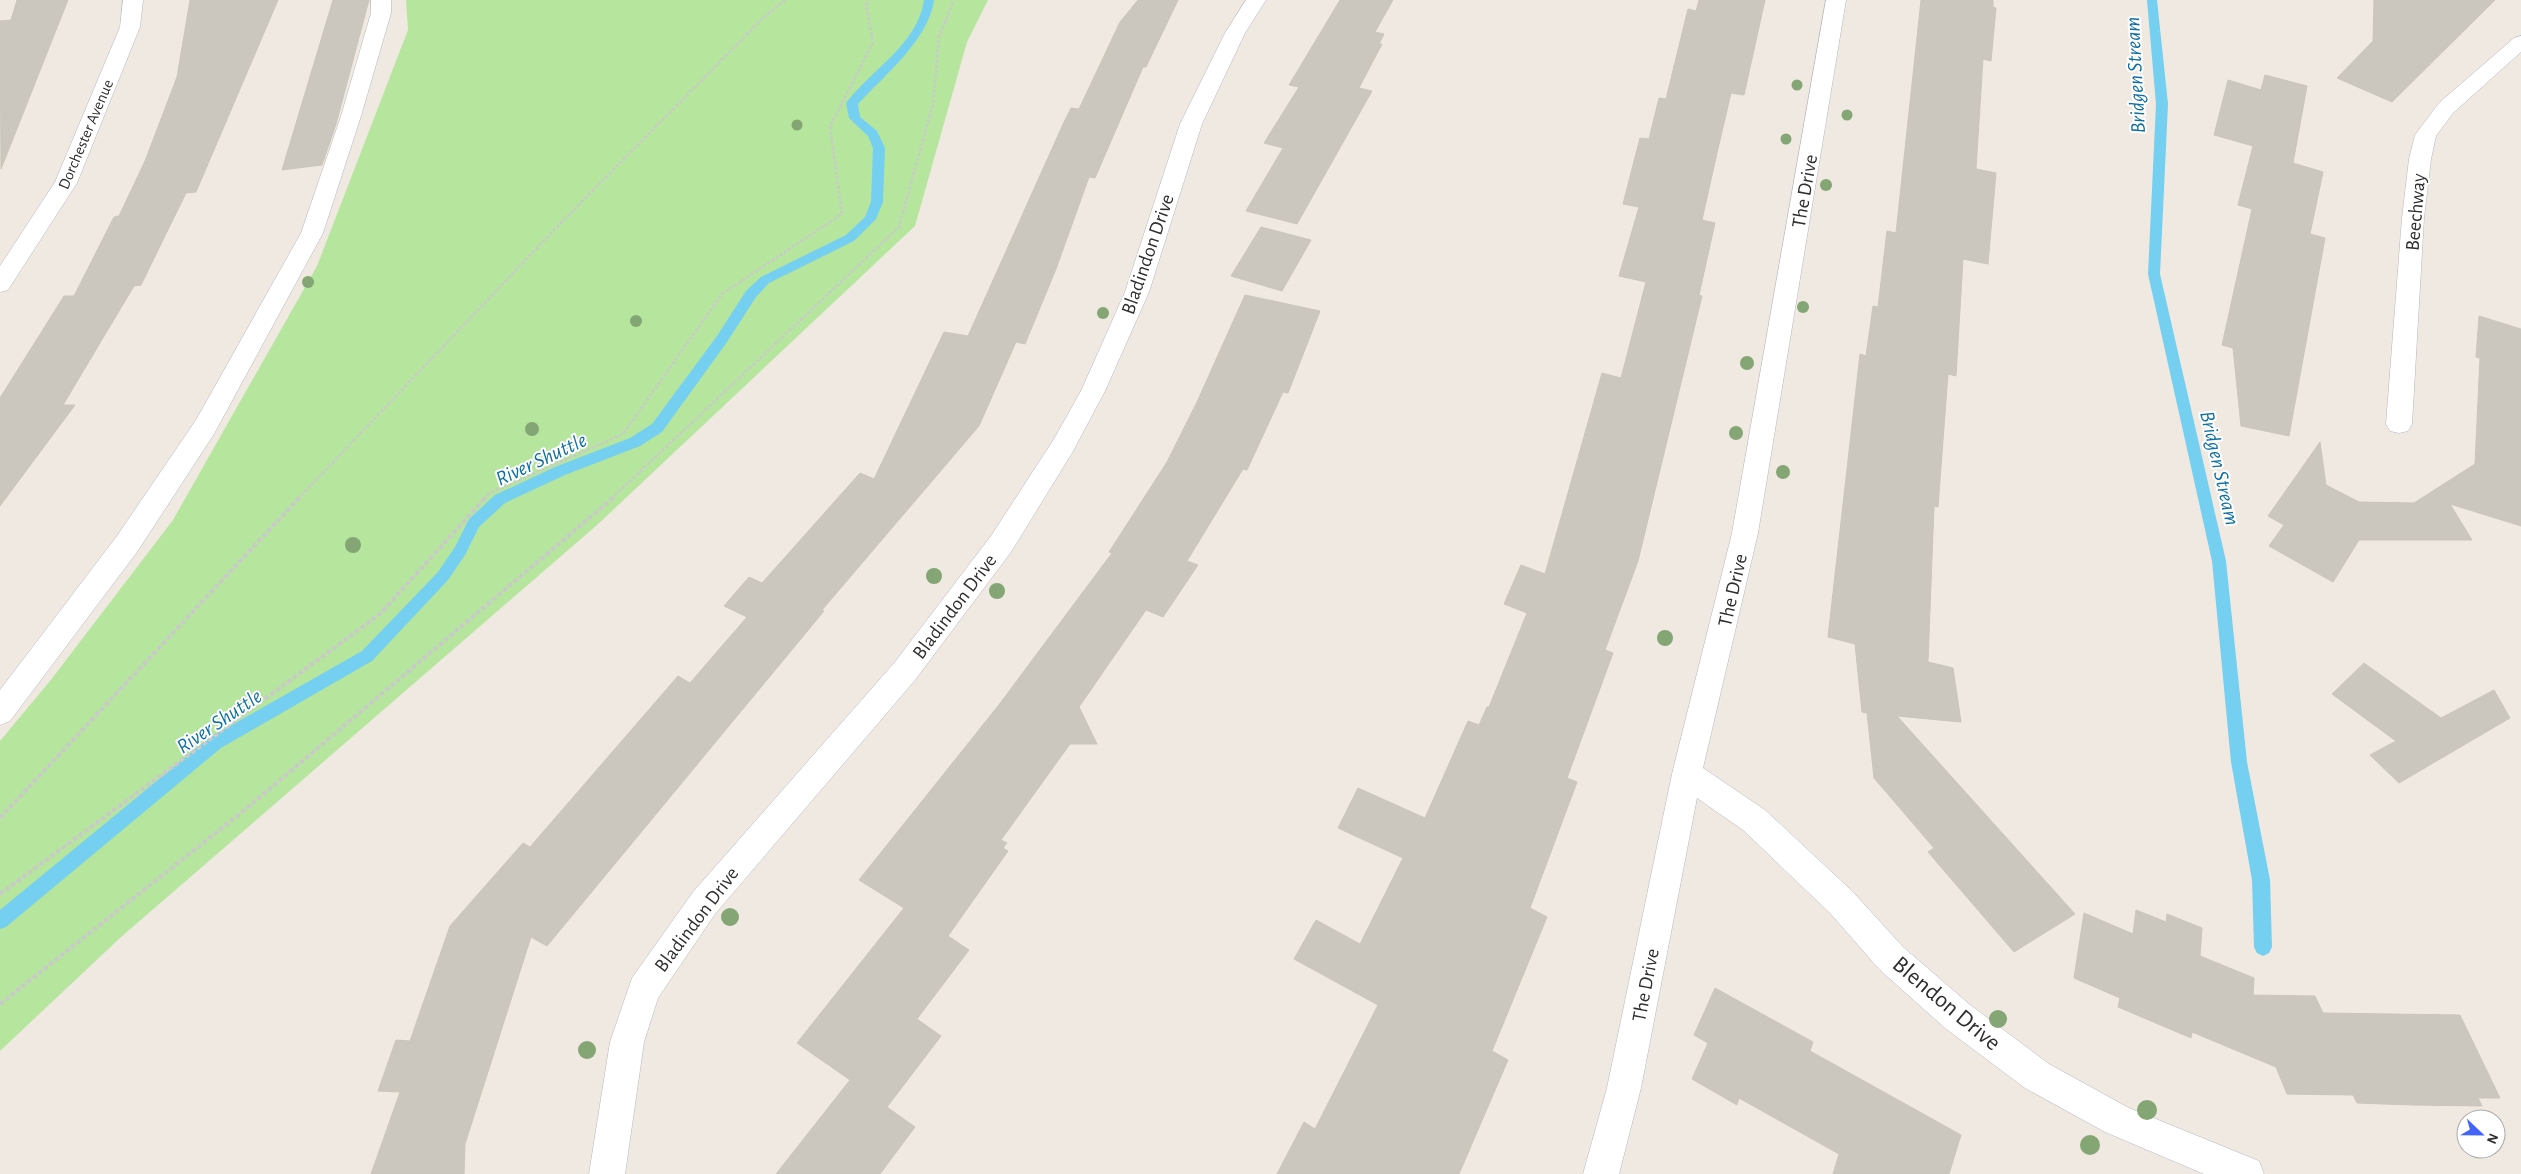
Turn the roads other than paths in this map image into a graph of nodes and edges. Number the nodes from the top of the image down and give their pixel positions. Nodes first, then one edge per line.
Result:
1 (133, 0) edge
2 (381, 0) edge
3 (1256, 0) edge
4 (1836, 0) edge
5 (2521, 42) edge
6 (0, 284) edge
7 (2399, 424) dead end
8 (0, 712) edge
9 (1687, 774) junction
10 (607, 1174) edge
11 (1601, 1174) edge
12 (2246, 1174) edge

1 - 6 street, Dorchester Avenue
2 - 8 street
3 - 10 street, Bladindon Drive
4 - 9 street, The Drive
5 - 7 street, Beechway
9 - 11 street, The Drive
9 - 12 street, Blendon Drive

